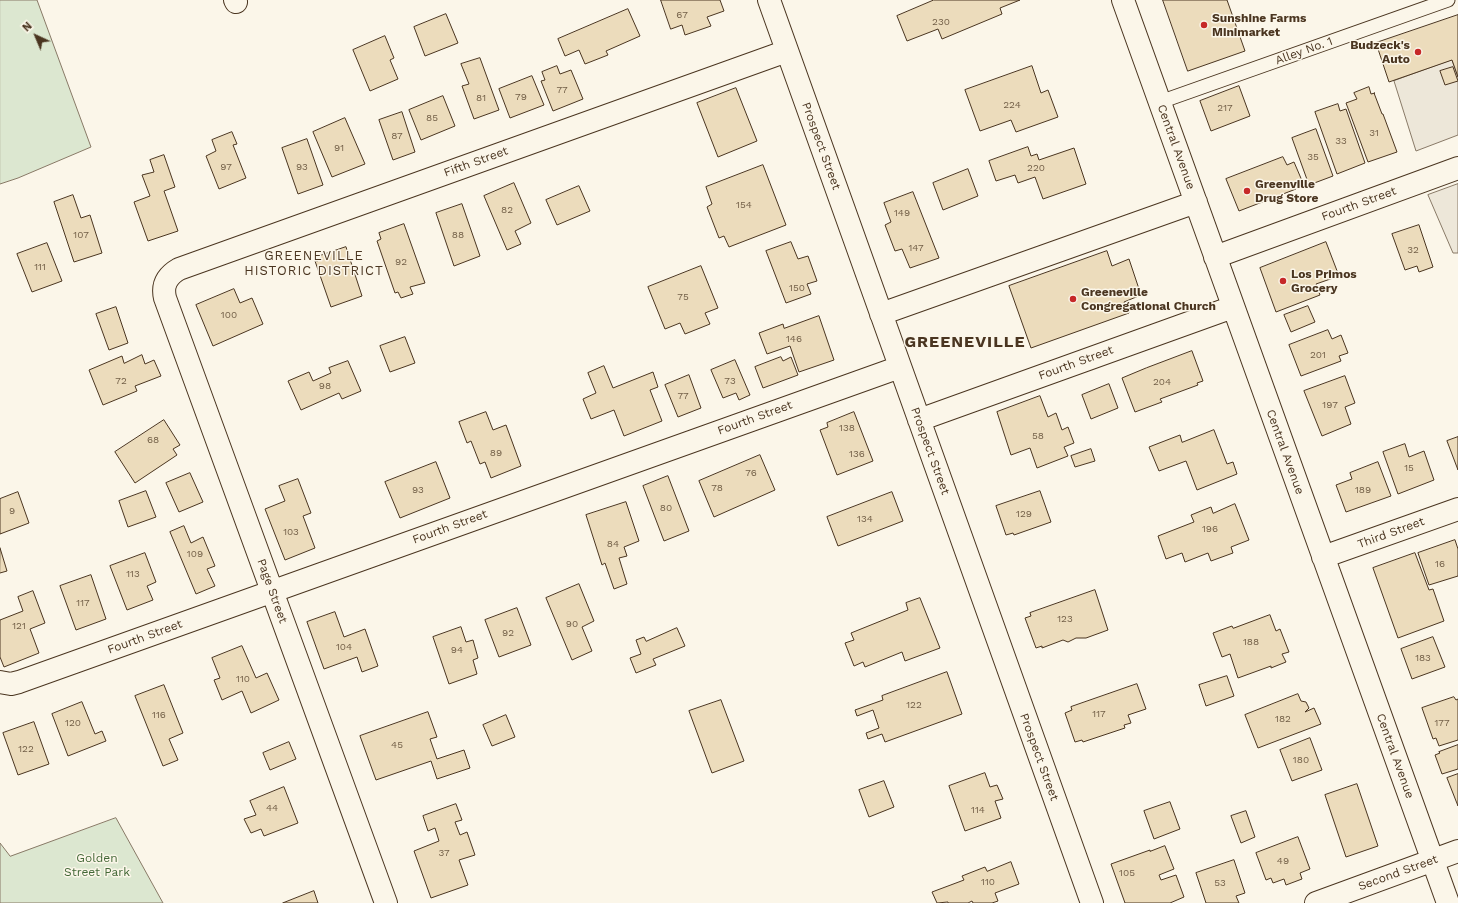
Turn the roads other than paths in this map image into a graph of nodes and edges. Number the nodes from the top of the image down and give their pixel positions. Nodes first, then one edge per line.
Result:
1 (768, 0) edge
2 (1123, 0) edge
3 (1448, 0) edge
4 (787, 50) junction
5 (1160, 102) junction
6 (1458, 168) edge
7 (1196, 202) junction
8 (1215, 257) junction
9 (167, 278) joint
10 (1233, 307) junction
11 (881, 314) junction
12 (900, 367) junction
13 (919, 420) junction
14 (1458, 509) edge
15 (1323, 557) junction
16 (272, 591) junction
17 (0, 682) edge
18 (1458, 851) edge
19 (1432, 860) junction
20 (386, 903) edge
21 (1092, 903) edge
22 (1316, 903) edge
23 (1448, 903) edge

1 - 4 street, Prospect Street
2 - 5 street, Central Avenue
3 - 5 lane, Alley No. 1
4 - 9 street, Fifth Street
4 - 11 street, Prospect Street
5 - 7 street, Central Avenue
6 - 8 street, Fourth Street
7 - 8 street, Central Avenue
7 - 11 street
8 - 10 street, Central Avenue
9 - 16 street, Page Street
10 - 13 street, Fourth Street
10 - 15 street, Central Avenue
11 - 12 street, Prospect Street
12 - 13 street, Prospect Street
12 - 16 street, Fourth Street
13 - 21 street, Prospect Street
14 - 15 street, Third Street
15 - 19 street, Central Avenue
16 - 17 street, Fourth Street
16 - 20 street, Page Street
18 - 19 street, Second Street
19 - 22 street, Second Street
19 - 23 street, Central Avenue

